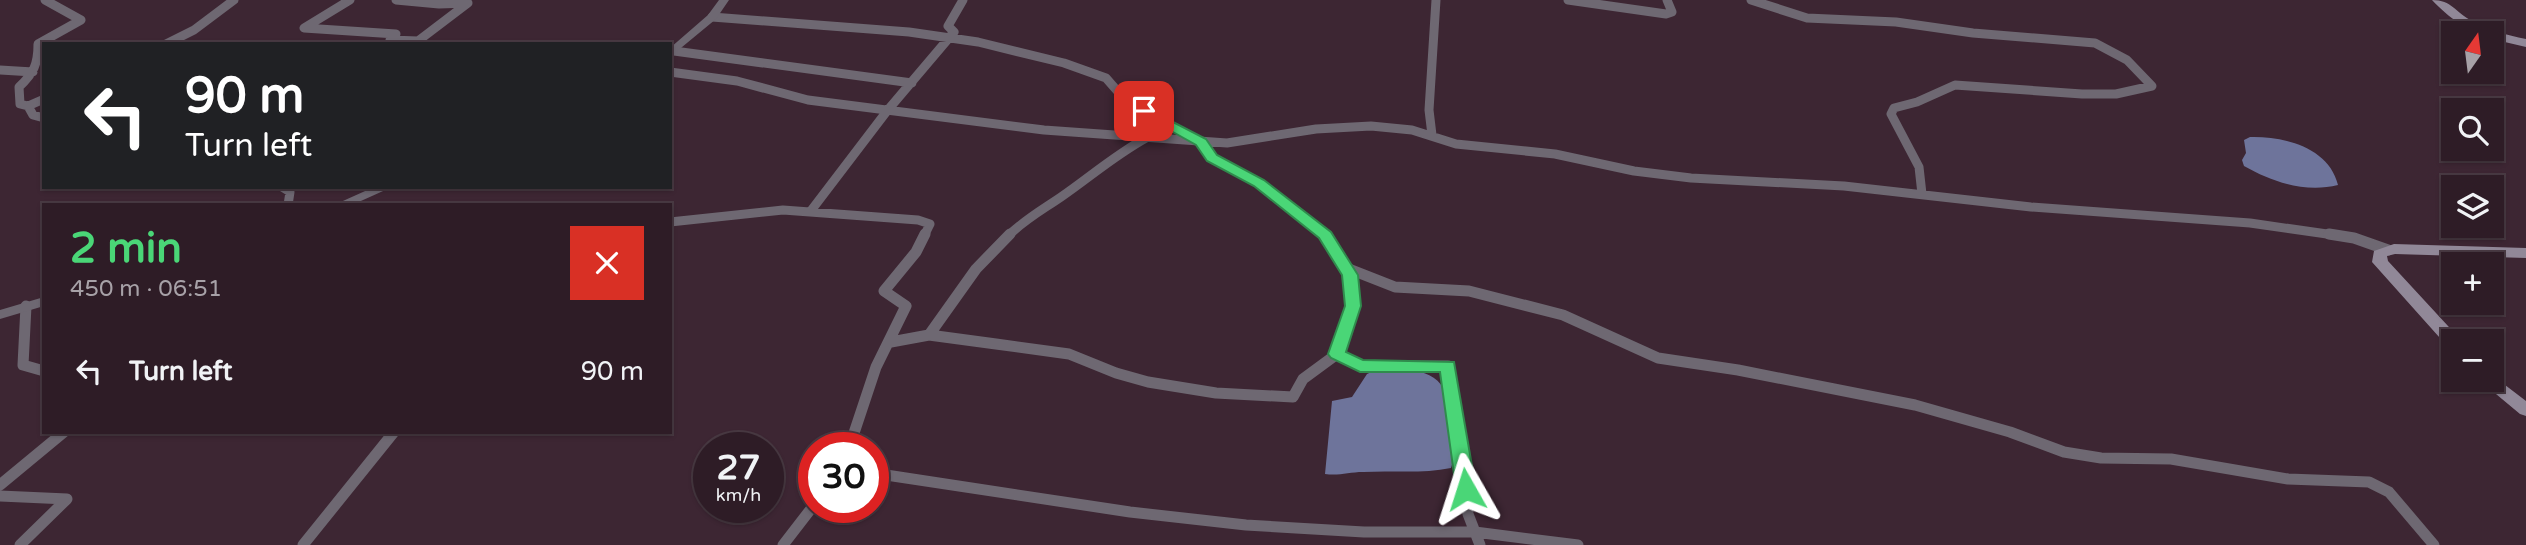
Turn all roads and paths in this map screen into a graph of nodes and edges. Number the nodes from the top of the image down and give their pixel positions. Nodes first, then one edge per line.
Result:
1 (45, 0) edge
2 (234, 0) edge
3 (350, 0) edge
4 (396, 0) edge
5 (724, 0) edge
6 (963, 0) edge
7 (1436, 0) edge
8 (1569, 0) edge
9 (1667, 0) edge
10 (1751, 0) edge
11 (2438, 0) edge
12 (712, 18) junction
13 (2464, 21) edge
14 (2504, 38) edge
15 (947, 40) junction
16 (170, 42) edge
17 (416, 42) edge
18 (2526, 43) edge
19 (672, 53) edge
20 (0, 70) edge
21 (33, 72) junction
22 (672, 72) edge
23 (912, 83) junction
24 (42, 100) edge
25 (28, 106) junction
26 (887, 111) junction
27 (42, 117) edge
28 (1432, 135) junction
29 (1146, 138) junction
30 (1201, 142) junction
31 (381, 189) edge
32 (1922, 194) junction
33 (345, 203) edge
34 (810, 212) junction
35 (672, 222) edge
36 (2391, 249) junction
37 (2526, 253) edge
38 (1344, 267) junction
39 (42, 302) edge
40 (26, 306) junction
41 (0, 315) edge
42 (2441, 329) edge
43 (929, 335) junction
44 (891, 342) junction
45 (1337, 354) junction
46 (42, 370) edge
47 (2504, 392) edge
48 (2526, 410) edge
49 (854, 432) edge
50 (62, 434) edge
51 (392, 434) edge
52 (889, 475) edge
53 (0, 485) edge
54 (0, 496) edge
55 (800, 523) edge
56 (1477, 539) edge
57 (20, 545) edge
58 (303, 545) edge
59 (783, 545) edge
60 (1578, 545) edge
61 (2434, 545) edge

1 - 21 street
2 - 16 street
3 - 17 street
4 - 17 street
5 - 12 street
6 - 15 street
7 - 28 street
8 - 9 street
10 - 32 street
11 - 13 main road
12 - 15 street
12 - 19 street
14 - 18 main road
15 - 23 street
15 - 30 street
19 - 23 street
20 - 21 street
21 - 25 street
22 - 26 street
23 - 26 street
24 - 25 street
25 - 27 street
26 - 29 street
26 - 34 street
28 - 30 street
28 - 32 street
29 - 30 street
29 - 43 street
30 - 38 street
31 - 33 street
32 - 36 street
34 - 35 street
34 - 44 street
36 - 37 main road
36 - 42 main road
38 - 45 street
38 - 61 street
39 - 40 street
40 - 41 street
40 - 46 street
43 - 44 street
43 - 45 street
44 - 49 street
45 - 56 street
47 - 48 main road
50 - 53 street
51 - 58 street
52 - 56 street
54 - 57 street
55 - 59 street
56 - 60 street

